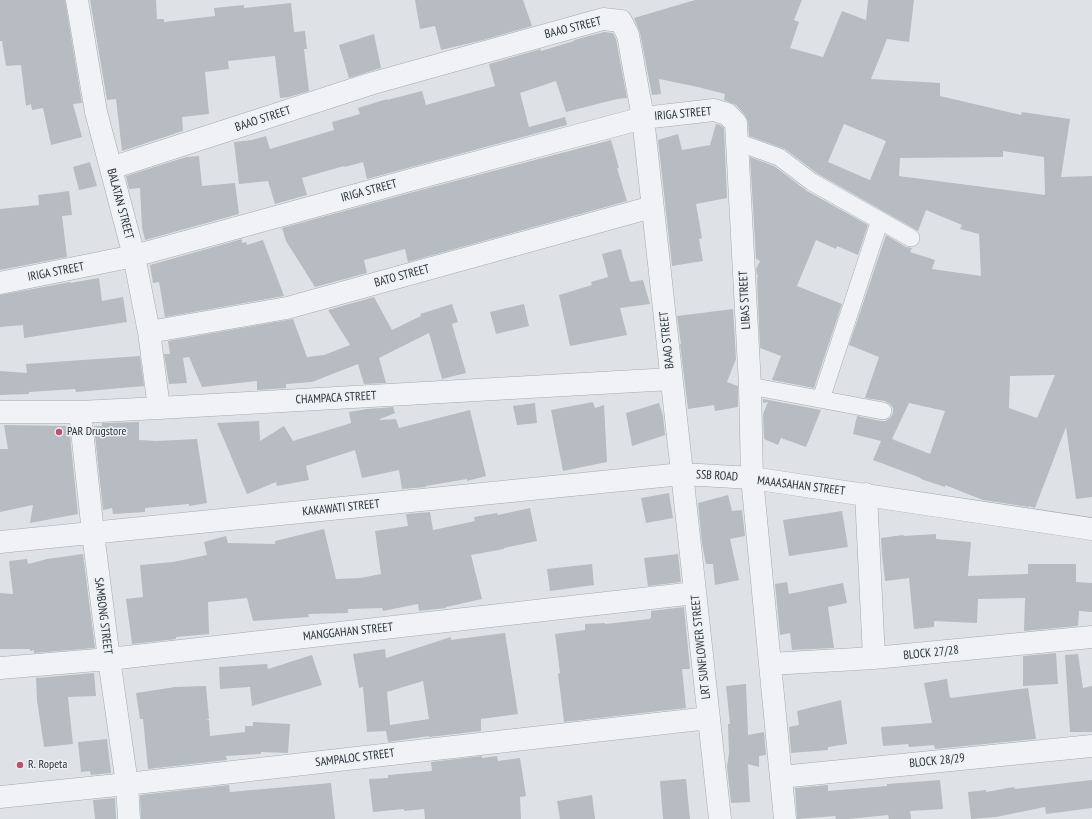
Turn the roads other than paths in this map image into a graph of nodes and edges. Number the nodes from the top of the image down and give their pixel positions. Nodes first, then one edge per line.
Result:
1 (77, 0) edge
2 (643, 118) junction
3 (736, 133) junction
4 (111, 168) junction
5 (652, 207) junction
6 (880, 220) junction
7 (912, 238) dead end
8 (134, 256) junction
9 (0, 283) edge
10 (149, 332) junction
11 (672, 379) junction
12 (750, 386) junction
13 (821, 399) junction
14 (159, 408) junction
15 (883, 411) dead end
16 (0, 412) edge
17 (80, 412) junction
18 (682, 474) junction
19 (752, 478) junction
20 (866, 494) junction
21 (1092, 529) edge
22 (93, 533) junction
23 (0, 542) edge
24 (695, 593) junction
25 (1092, 637) edge
26 (874, 658) junction
27 (109, 659) junction
28 (770, 664) junction
29 (0, 668) edge
30 (709, 718) junction
31 (1092, 746) edge
32 (781, 777) junction
33 (127, 784) junction
34 (0, 797) edge
35 (129, 819) edge
36 (720, 819) edge
37 (785, 819) edge

1 - 4 street, BALATAN STREET
2 - 3 street, IRIGA STREET
2 - 4 street, BAAO STREET
2 - 5 street, BAAO STREET
2 - 8 street, IRIGA STREET
3 - 6 street
3 - 12 street, LIBAS STREET
4 - 8 street, BALATAN STREET
5 - 10 street, BATO STREET
5 - 11 street, BAAO STREET
6 - 7 street
6 - 13 street
8 - 9 street, IRIGA STREET
8 - 10 street, BALATAN STREET
10 - 14 street, BALATAN STREET
11 - 14 street, CHAMPACA STREET
11 - 18 street, BAAO STREET
12 - 13 street
12 - 19 street, LIBAS STREET
13 - 15 street
14 - 17 street, CHAMPACA STREET
16 - 17 street, CHAMPACA STREET
17 - 22 street, SAMBONG STREET
18 - 19 street, SSB ROAD
18 - 22 street, KAKAWATI STREET
18 - 24 street, LRT SUNFLOWER STREET
19 - 20 street, MAAASAHAN STREET
19 - 28 street, MAAASAHAN STREET
20 - 21 street, MAAASAHAN STREET
20 - 26 street
22 - 23 street, KAKAWATI STREET
22 - 27 street, SAMBONG STREET
24 - 27 street, MANGGAHAN STREET
24 - 30 street, LRT SUNFLOWER STREET
25 - 26 street, BLOCK 27/28
26 - 28 street, BLOCK 27/28
27 - 29 street, MANGGAHAN STREET
27 - 33 street, SAMBONG STREET
28 - 32 street, MAAASAHAN STREET
30 - 33 street, SAMPALOC STREET
30 - 36 street, LRT SUNFLOWER STREET
31 - 32 street, BLOCK 28/29
32 - 37 street, MAAASAHAN STREET
33 - 34 street, SAMPALOC STREET
33 - 35 street, SAMBONG STREET

